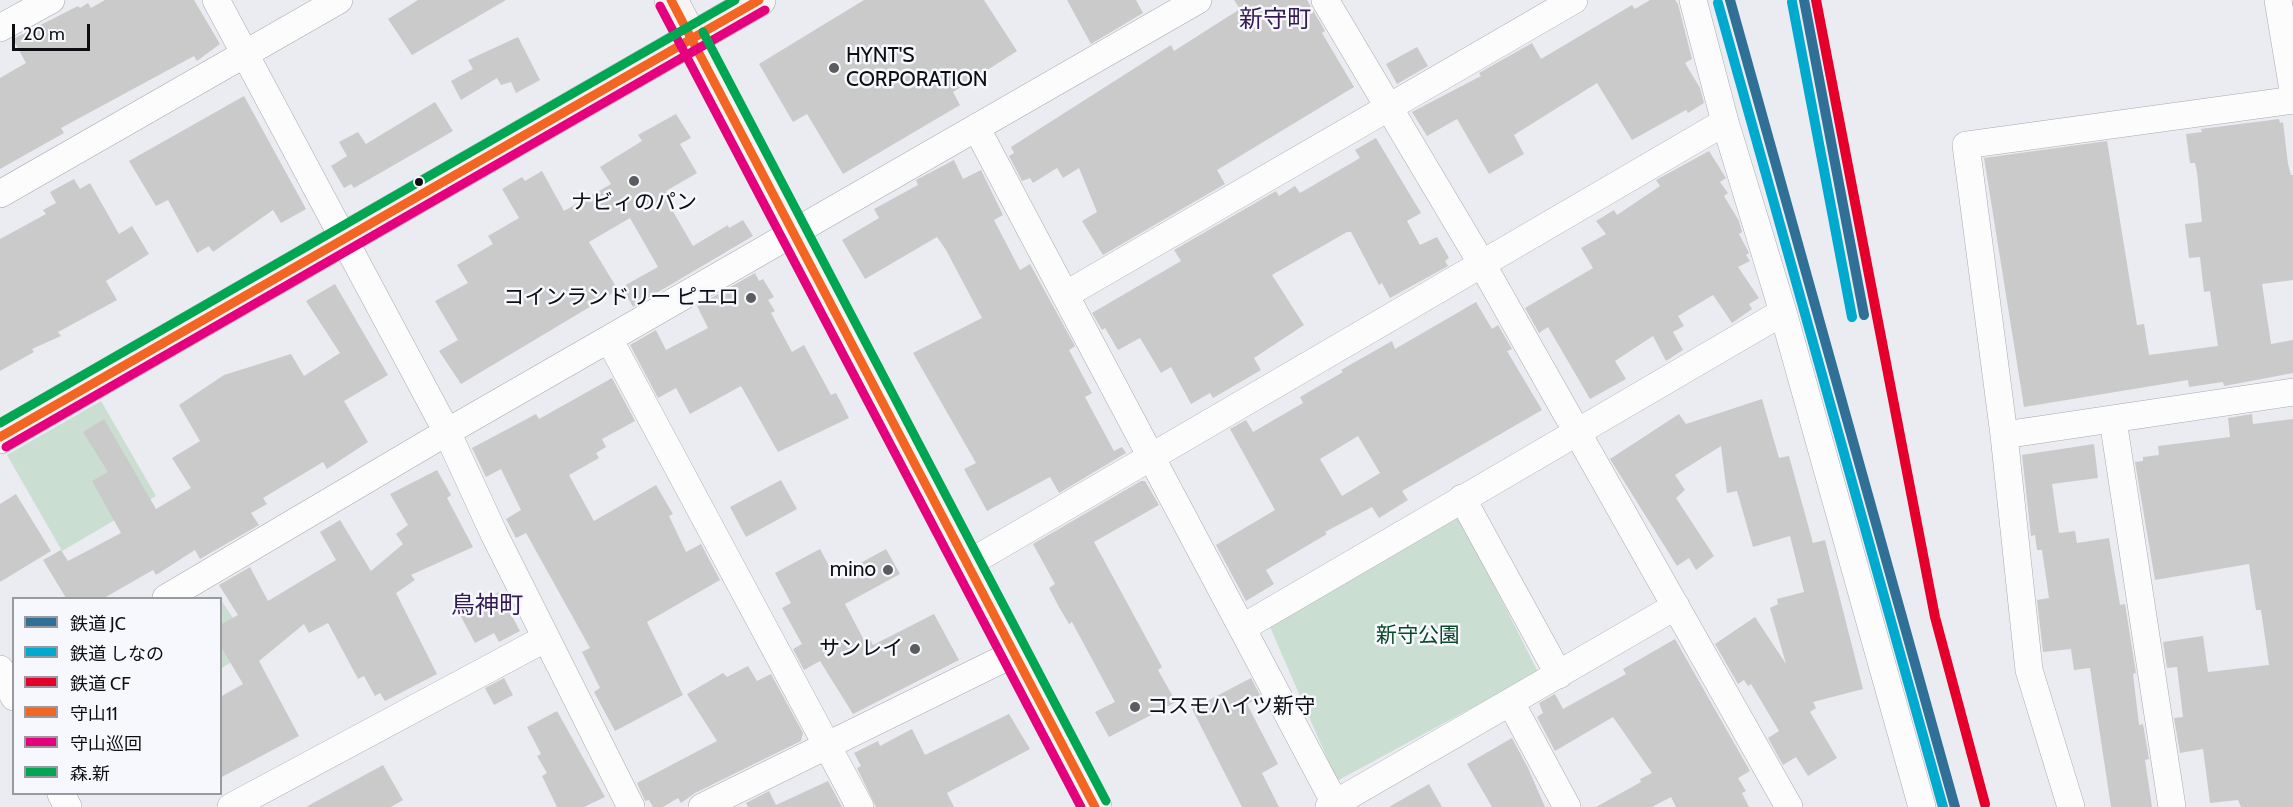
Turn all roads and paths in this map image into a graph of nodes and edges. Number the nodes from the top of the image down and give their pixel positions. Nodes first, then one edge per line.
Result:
1 (51, 0) edge
2 (216, 0) edge
3 (339, 0) edge
4 (671, 0) edge
5 (759, 0) edge
6 (1198, 0) edge
7 (1325, 0) edge
8 (1574, 0) edge
9 (1693, 0) edge
10 (2278, 0) edge
11 (0, 28) edge
12 (692, 38) junction
13 (246, 54) junction
14 (2293, 90) edge
15 (2293, 100) edge
16 (1389, 107) junction
17 (1725, 122) junction
18 (977, 129) junction
19 (0, 194) edge
20 (794, 234) junction
21 (345, 240) junction
22 (1482, 264) junction
23 (1065, 295) junction
24 (1783, 312) junction
25 (609, 339) junction
26 (2293, 392) edge
27 (2113, 420) junction
28 (1576, 430) junction
29 (447, 432) junction
30 (2004, 435) junction
31 (0, 437) edge
32 (1151, 457) junction
33 (1462, 498) junction
34 (966, 565) junction
35 (168, 597) edge
36 (1676, 606) junction
37 (1242, 628) junction
38 (546, 638) junction
39 (1013, 654) junction
40 (1559, 675) junction
41 (1511, 703) junction
42 (827, 745) junction
43 (1333, 806) edge
44 (231, 807) edge
45 (631, 807) edge
46 (702, 807) edge
47 (860, 807) edge
48 (1095, 807) edge
49 (1567, 807) edge
50 (1789, 807) edge
51 (1922, 807) edge
52 (2071, 807) edge
53 (2172, 807) edge

1 - 11 street
2 - 13 street
3 - 13 street
4 - 12 street
5 - 12 street
6 - 18 street
7 - 16 street
8 - 16 street
9 - 17 street
10 - 14 street
12 - 20 street
12 - 21 street
13 - 19 street
13 - 21 street
15 - 30 street
16 - 22 street
16 - 23 street
17 - 22 street
17 - 24 street
18 - 20 street
18 - 23 street
20 - 25 street
20 - 34 street
21 - 29 street
21 - 31 street
22 - 28 street
22 - 32 street
23 - 32 street
24 - 28 street
24 - 51 street
25 - 29 street
25 - 42 street
26 - 27 street
27 - 30 street
27 - 53 street
28 - 33 street
28 - 36 street
29 - 35 street
29 - 38 street
30 - 52 street
32 - 34 street
32 - 37 street
33 - 37 street
33 - 40 street
34 - 39 street
36 - 40 street
36 - 50 street
37 - 43 street
38 - 44 street
38 - 45 street
39 - 42 street
39 - 48 street
40 - 41 street
41 - 43 street
41 - 49 street
42 - 46 street
42 - 47 street

